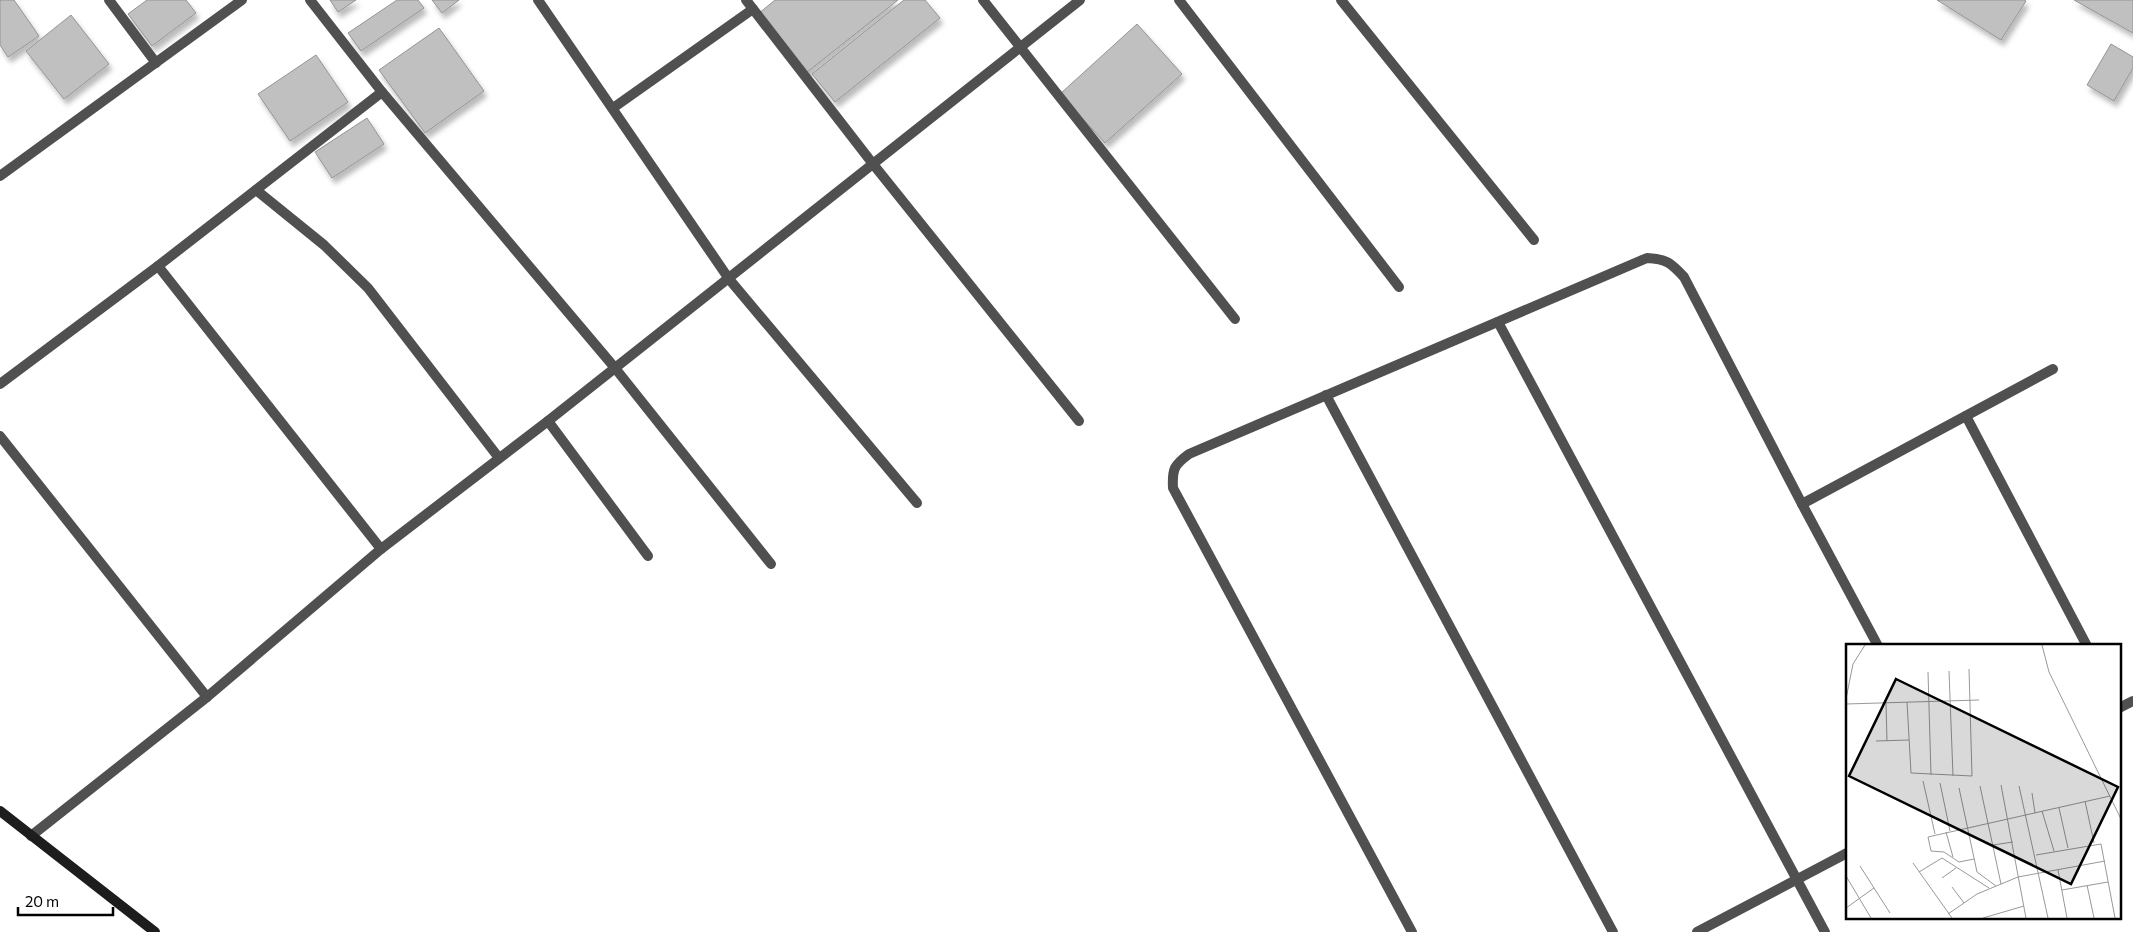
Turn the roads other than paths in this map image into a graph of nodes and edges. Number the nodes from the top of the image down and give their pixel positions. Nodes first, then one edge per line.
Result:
1 (109, 0) edge
2 (242, 0) edge
3 (310, 0) edge
4 (538, 0) edge
5 (746, 0) edge
6 (984, 0) edge
7 (1080, 0) edge
8 (1180, 0) edge
9 (1341, 0) edge
10 (753, 10) junction
11 (1020, 47) junction
12 (156, 62) junction
13 (382, 92) junction
14 (613, 108) junction
15 (872, 164) junction
16 (0, 176) edge
17 (256, 190) junction
18 (1534, 240) dead end
19 (158, 266) junction
20 (728, 279) junction
21 (1399, 287) dead end
22 (1235, 319) dead end
23 (1498, 322) junction
24 (615, 368) junction
25 (2053, 369) dead end
26 (0, 384) edge
27 (1326, 396) junction
28 (1966, 416) junction
29 (548, 421) junction
30 (1079, 421) dead end
31 (0, 436) edge
32 (499, 458) junction
33 (917, 503) dead end
34 (1802, 504) junction
35 (381, 549) junction
36 (648, 556) dead end
37 (771, 564) dead end
38 (1877, 644) edge
39 (2085, 644) edge
40 (207, 697) junction
41 (2133, 701) edge
42 (2120, 708) edge
43 (0, 811) edge
44 (31, 836) junction
45 (1846, 854) edge
46 (1798, 878) junction
47 (154, 932) edge
48 (1412, 932) edge
49 (1613, 932) edge
50 (1697, 932) edge
51 (1825, 932) edge

1 - 12 street
2 - 12 street
3 - 13 street
4 - 14 street
5 - 10 street
6 - 11 street
7 - 11 street
8 - 21 street
9 - 18 street
10 - 14 street
10 - 15 street
11 - 15 street
11 - 22 street
12 - 16 street
13 - 17 street
13 - 24 street
14 - 20 street
15 - 20 street
15 - 30 street
17 - 19 street
17 - 32 street
19 - 26 street
19 - 35 street
20 - 24 street
20 - 33 street
23 - 27 street
23 - 34 street
23 - 46 street
24 - 29 street
24 - 37 street
25 - 28 street
27 - 48 street
27 - 49 street
28 - 34 street
28 - 39 street
29 - 32 street
29 - 36 street
31 - 40 street
32 - 35 street
34 - 38 street
35 - 40 street
40 - 44 street
41 - 42 street
43 - 44 main road
44 - 47 main road
45 - 46 street
46 - 50 street
46 - 51 street

